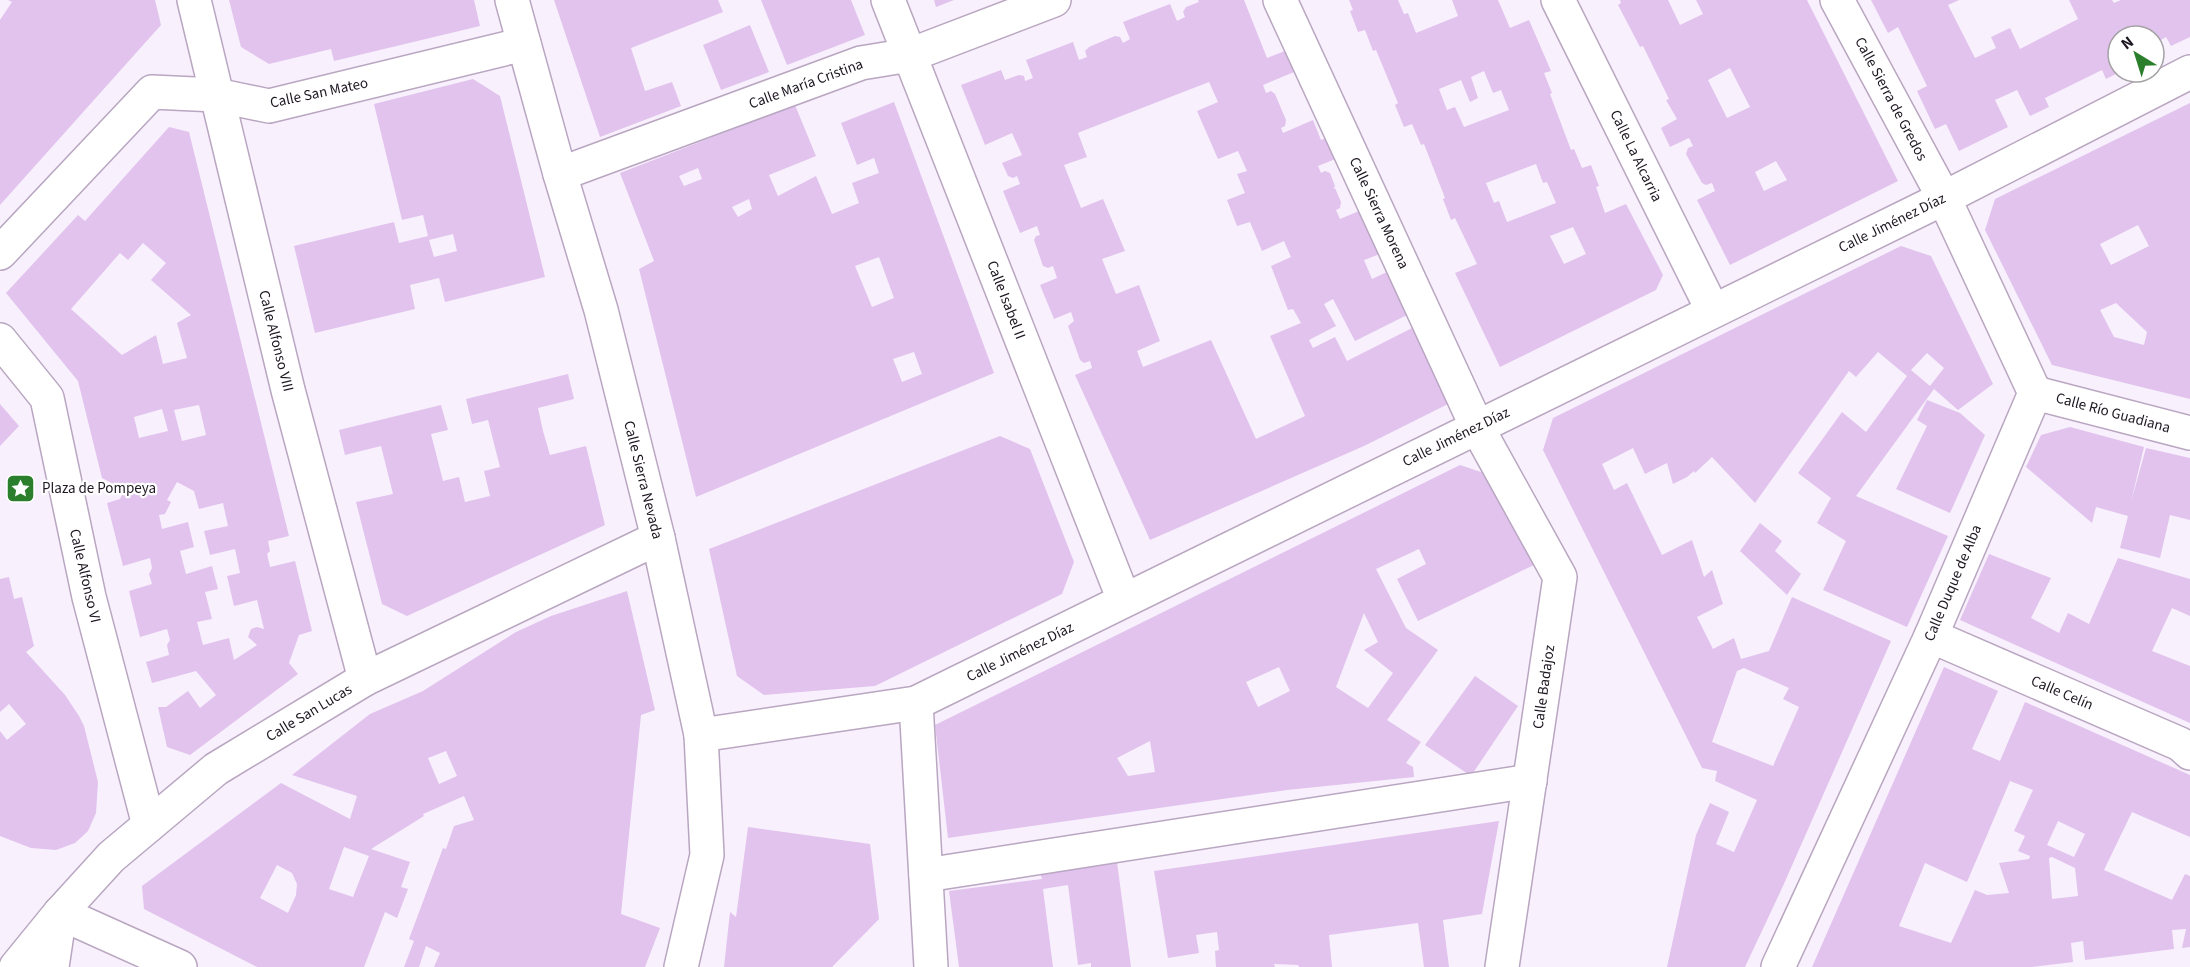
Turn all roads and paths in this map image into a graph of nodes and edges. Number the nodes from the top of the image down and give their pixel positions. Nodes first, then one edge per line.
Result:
1 (194, 0) edge
2 (512, 0) edge
3 (888, 0) edge
4 (1054, 0) edge
5 (1280, 0) edge
6 (1558, 0) edge
7 (1837, 0) edge
8 (524, 44) junction
9 (910, 55) junction
10 (2190, 72) edge
11 (216, 96) junction
12 (560, 174) junction
13 (1944, 198) junction
14 (0, 254) edge
15 (1713, 311) junction
16 (0, 340) edge
17 (2035, 393) junction
18 (1477, 427) junction
19 (2190, 433) edge
20 (657, 538) junction
21 (1124, 600) junction
22 (1931, 636) junction
23 (365, 679) junction
24 (916, 703) junction
25 (700, 735) junction
26 (2190, 753) edge
27 (1530, 782) junction
28 (149, 825) junction
29 (926, 875) junction
30 (60, 913) junction
31 (16, 967) edge
32 (52, 967) edge
33 (180, 967) edge
34 (681, 967) edge
35 (931, 967) edge
36 (1502, 967) edge
37 (1778, 967) edge

1 - 11 street, Calle Alfonso VIII
2 - 8 street, Calle Sierra Nevada
3 - 9 street, Calle Isabel II
4 - 9 street, Calle María Cristina
5 - 18 street, Calle Sierra Morena
6 - 15 street, Calle La Alcarria
7 - 13 street, Calle Sierra de Gredos
8 - 11 street, Calle San Mateo
8 - 12 street, Calle Sierra Nevada
9 - 12 street, Calle María Cristina
9 - 21 street, Calle Isabel II
10 - 13 street, Calle Jiménez Díaz
11 - 14 street, Calle San Mateo
11 - 23 street, Calle Alfonso VIII
12 - 20 street, Calle Sierra Nevada
13 - 15 street, Calle Jiménez Díaz
13 - 17 street
15 - 18 street, Calle Jiménez Díaz
16 - 28 street, Calle Alfonso VI
17 - 19 street, Calle Río Guadiana
17 - 22 street, Calle Duque de Alba
18 - 21 street, Calle Jiménez Díaz
18 - 27 street, Calle Badajoz
20 - 23 street, Calle San Lucas
20 - 25 street, Calle Sierra Nevada
21 - 24 street, Calle Jiménez Díaz
22 - 26 street, Calle Celín
22 - 37 street, Calle Duque de Alba
23 - 28 street, Calle San Lucas
24 - 25 street, Calle Jiménez Díaz
24 - 29 street
25 - 34 street, Calle Sierra Nevada
27 - 29 street
27 - 36 street, Calle Badajoz
28 - 30 street, Calle San Lucas
29 - 35 street
30 - 31 street, Calle San Lucas
30 - 32 street
30 - 33 street

